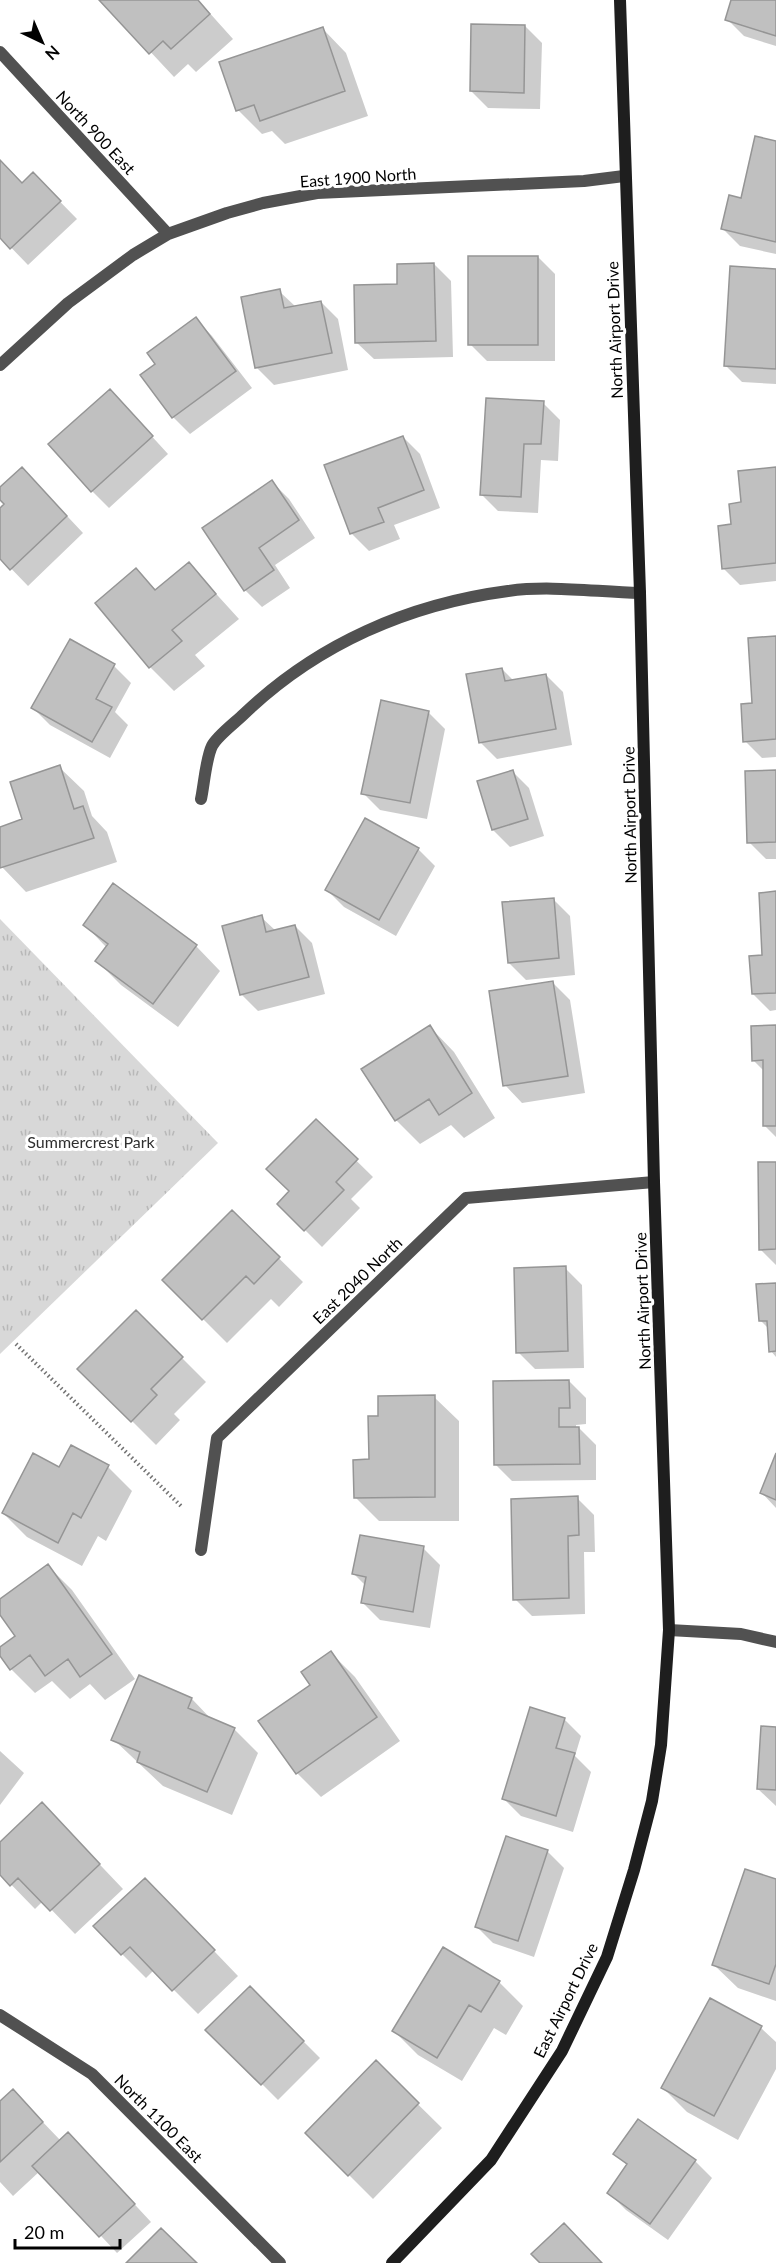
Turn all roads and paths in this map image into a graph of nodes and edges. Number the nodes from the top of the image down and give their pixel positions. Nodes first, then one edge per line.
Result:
1 (620, 0) edge
2 (0, 52) edge
3 (624, 176) junction
4 (168, 234) junction
5 (0, 365) edge
6 (640, 592) junction
7 (201, 799) dead end
8 (654, 1182) junction
9 (16, 1344) dead end
10 (204, 1528) junction
11 (201, 1550) dead end
12 (669, 1630) junction
13 (776, 1642) edge
14 (0, 2015) edge
15 (280, 2263) edge
16 (392, 2263) edge

1 - 3 street, North Airport Drive
2 - 4 street, North 900 East
3 - 4 street, East 1900 North
3 - 6 street, North Airport Drive
4 - 5 street, East 1900 North
6 - 7 street
6 - 8 street, North Airport Drive
8 - 10 street, East 2040 North
8 - 12 street, North Airport Drive
9 - 10 path
10 - 11 street, East 2040 North
12 - 13 street
12 - 16 street, East Airport Drive
14 - 15 street, North 1100 East

